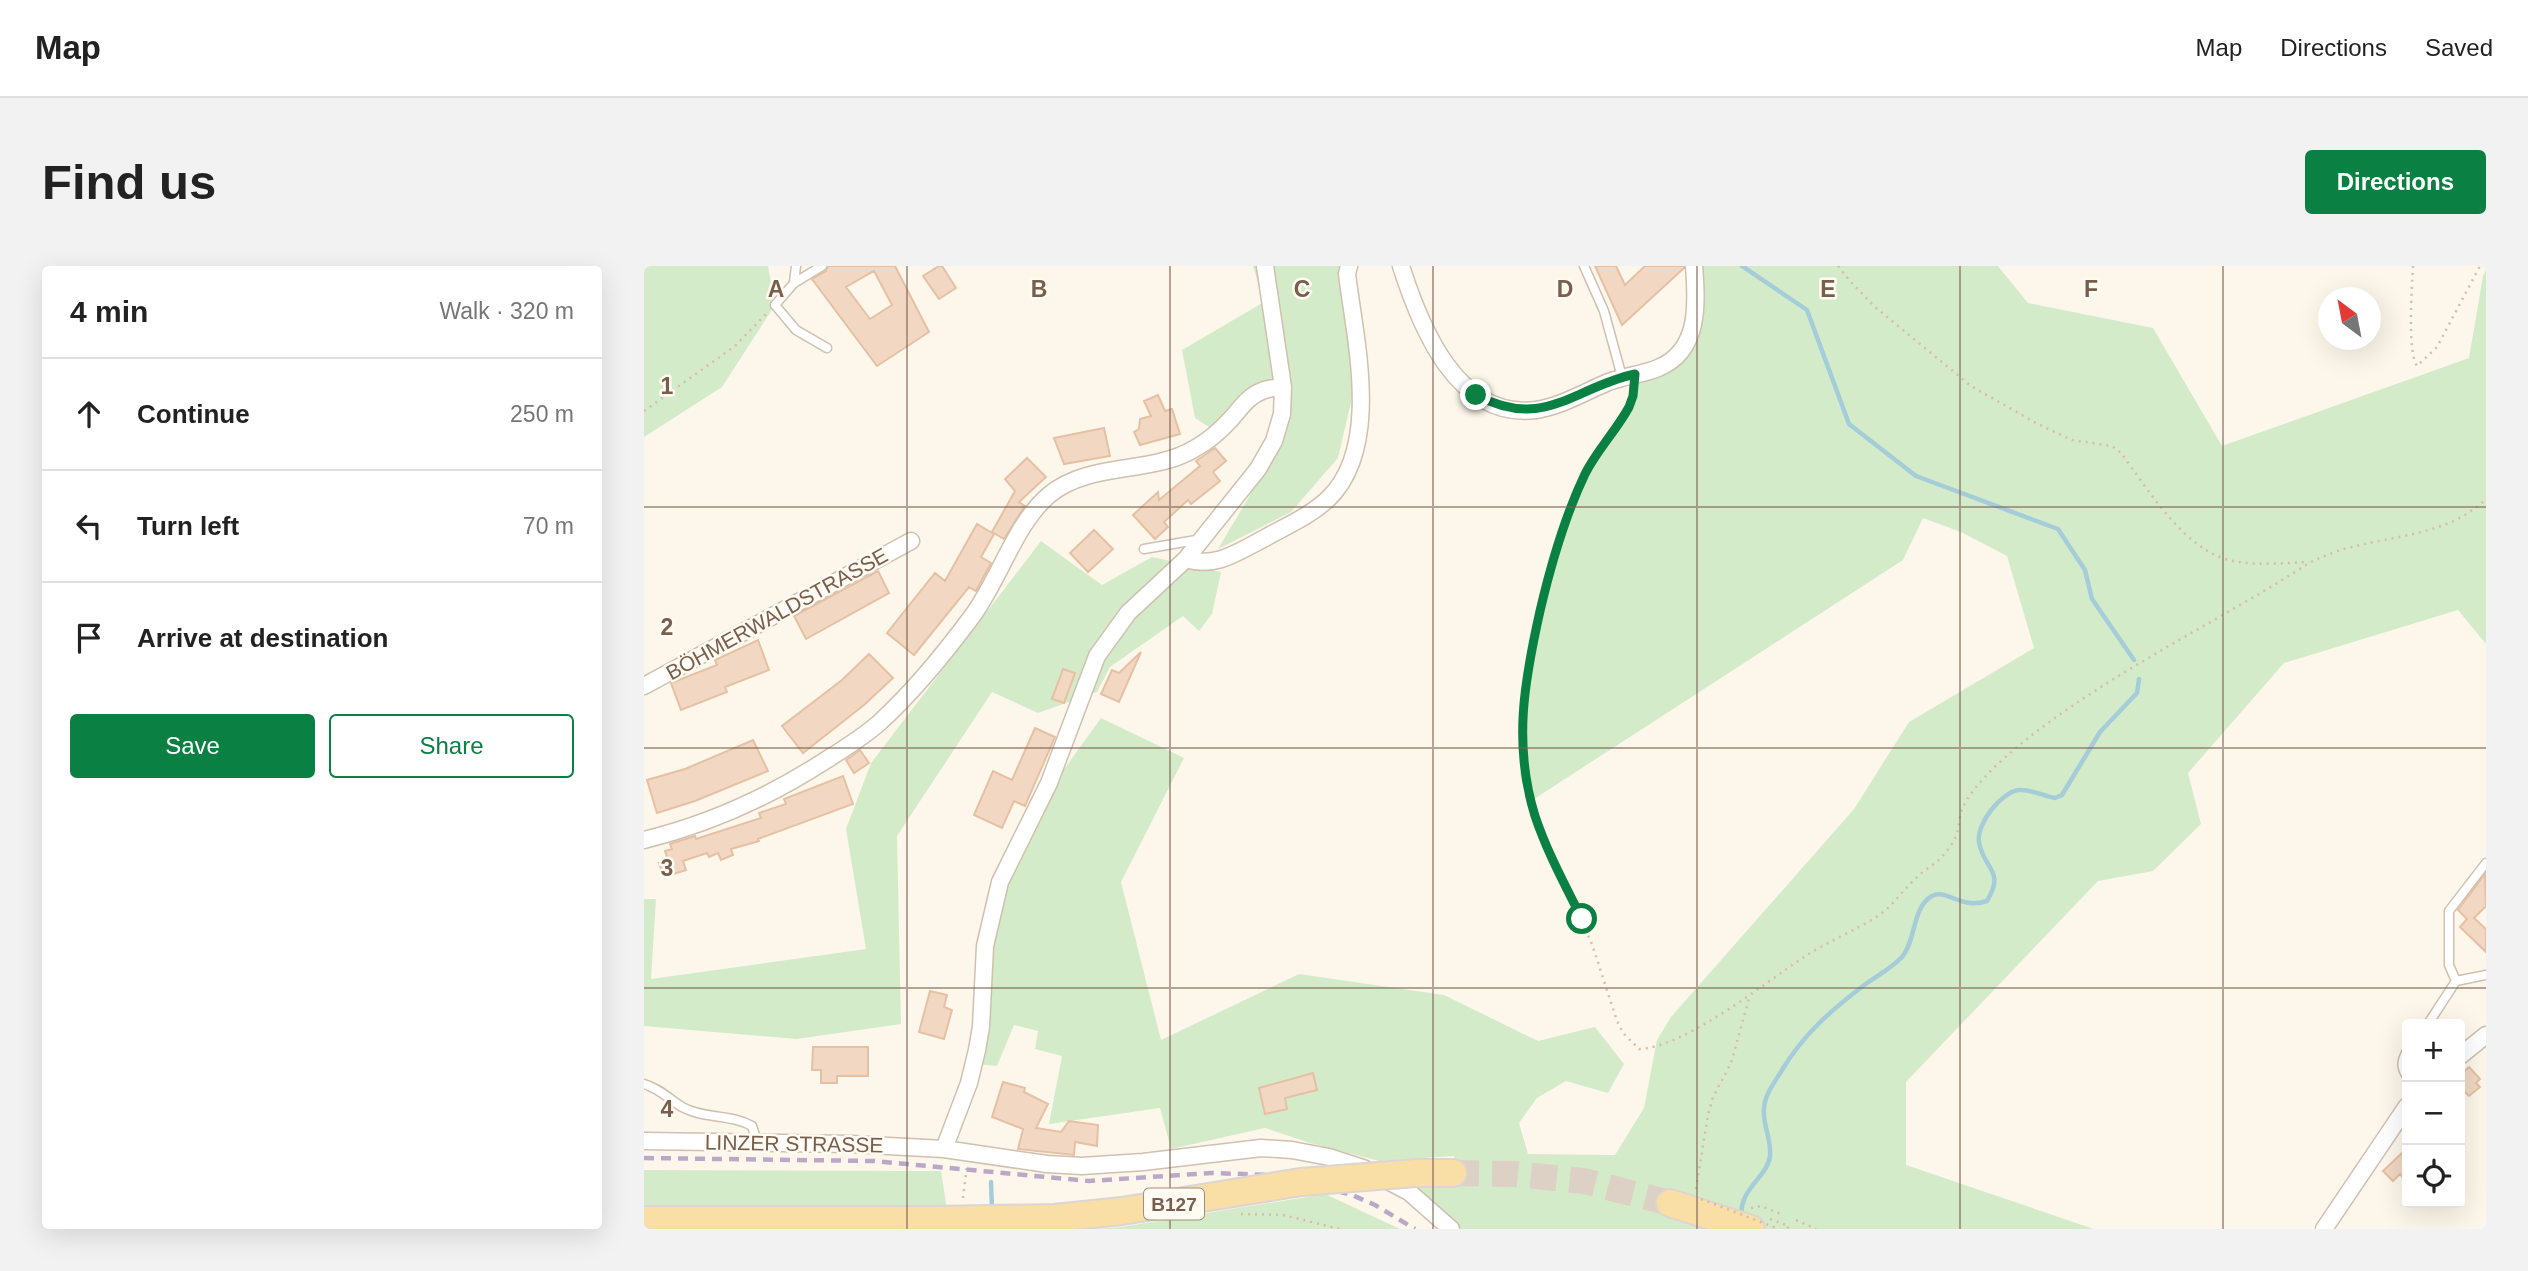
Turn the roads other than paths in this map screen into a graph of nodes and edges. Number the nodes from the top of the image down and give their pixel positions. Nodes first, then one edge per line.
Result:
1 (796, 266) edge
2 (822, 266) edge
3 (1265, 266) edge
4 (1349, 266) edge
5 (1401, 266) edge
6 (1584, 266) edge
7 (1694, 266) edge
8 (794, 284) junction
9 (827, 348) dead end
10 (1628, 376) junction
11 (1283, 387) junction
12 (1202, 539) junction
13 (911, 541) dead end
14 (1144, 549) dead end
15 (1186, 559) junction
16 (644, 686) edge
17 (644, 840) edge
18 (2486, 863) edge
19 (2486, 975) edge
20 (2456, 981) junction
21 (2431, 1019) edge
22 (2486, 1035) edge
23 (2465, 1052) edge
24 (644, 1084) edge
25 (2402, 1113) edge
26 (644, 1140) edge
27 (757, 1142) junction
28 (944, 1149) junction
29 (1453, 1173) tunnel mouth
30 (1670, 1203) tunnel mouth
31 (644, 1220) edge
32 (1751, 1220) edge
33 (1451, 1229) edge
34 (2324, 1229) edge

1 - 8 lane
2 - 8 lane
3 - 11 street
4 - 15 street
5 - 10 street
6 - 10 lane
7 - 10 street
8 - 9 lane
11 - 12 street
11 - 17 street
12 - 14 lane
12 - 15 street
13 - 16 street, BÖHMERWALDSTRASSE
15 - 28 street
18 - 20 lane
19 - 20 lane
20 - 21 lane
22 - 23 street
24 - 27 lane
25 - 34 street
26 - 27 street, LINZER STRASSE
27 - 28 street, LINZER STRASSE
28 - 33 street, LINZER STRASSE
29 - 31 main road, B127, bridge
30 - 32 main road

